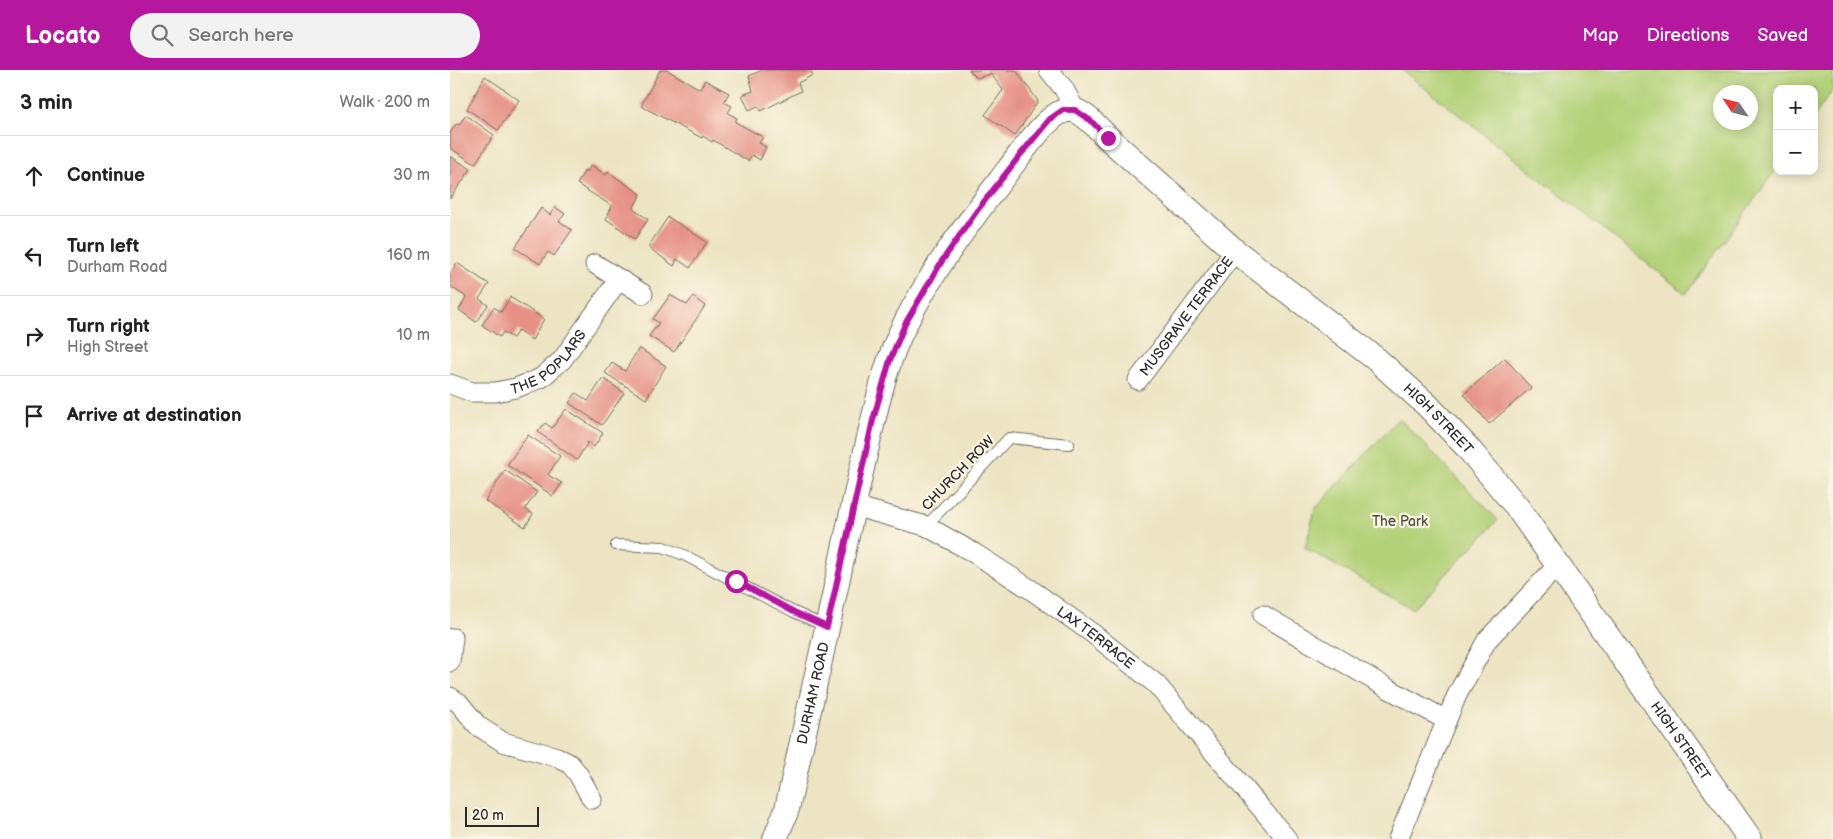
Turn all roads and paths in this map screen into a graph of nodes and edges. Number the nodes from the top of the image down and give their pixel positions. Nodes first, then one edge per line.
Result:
1 (1049, 70) edge
2 (1075, 110) junction
3 (1235, 251) junction
4 (595, 264) dead end
5 (619, 279) junction
6 (643, 294) dead end
7 (1138, 380) dead end
8 (450, 384) edge
9 (1069, 444) dead end
10 (853, 506) junction
11 (926, 526) junction
12 (616, 545) dead end
13 (1558, 565) junction
14 (1263, 615) dead end
15 (827, 627) junction
16 (454, 638) dead end
17 (450, 662) edge
18 (450, 697) edge
19 (1446, 720) junction
20 (592, 798) dead end
21 (776, 839) edge
22 (1287, 839) edge
23 (1398, 839) edge
24 (1750, 839) edge

1 - 2 street, HIGH STREET
2 - 3 street, HIGH STREET
2 - 10 street, DURHAM ROAD
3 - 7 street, MUSGRAVE TERRACE
3 - 13 street, HIGH STREET
4 - 5 street
5 - 6 street
5 - 8 street, THE POPLARS
9 - 11 lane, CHURCH ROW
10 - 11 street, LAX TERRACE
10 - 15 street, DURHAM ROAD
11 - 22 street, LAX TERRACE
12 - 15 lane
13 - 19 street
13 - 24 street, HIGH STREET
14 - 19 street
15 - 21 street, DURHAM ROAD
16 - 17 street
18 - 20 street
19 - 23 street

